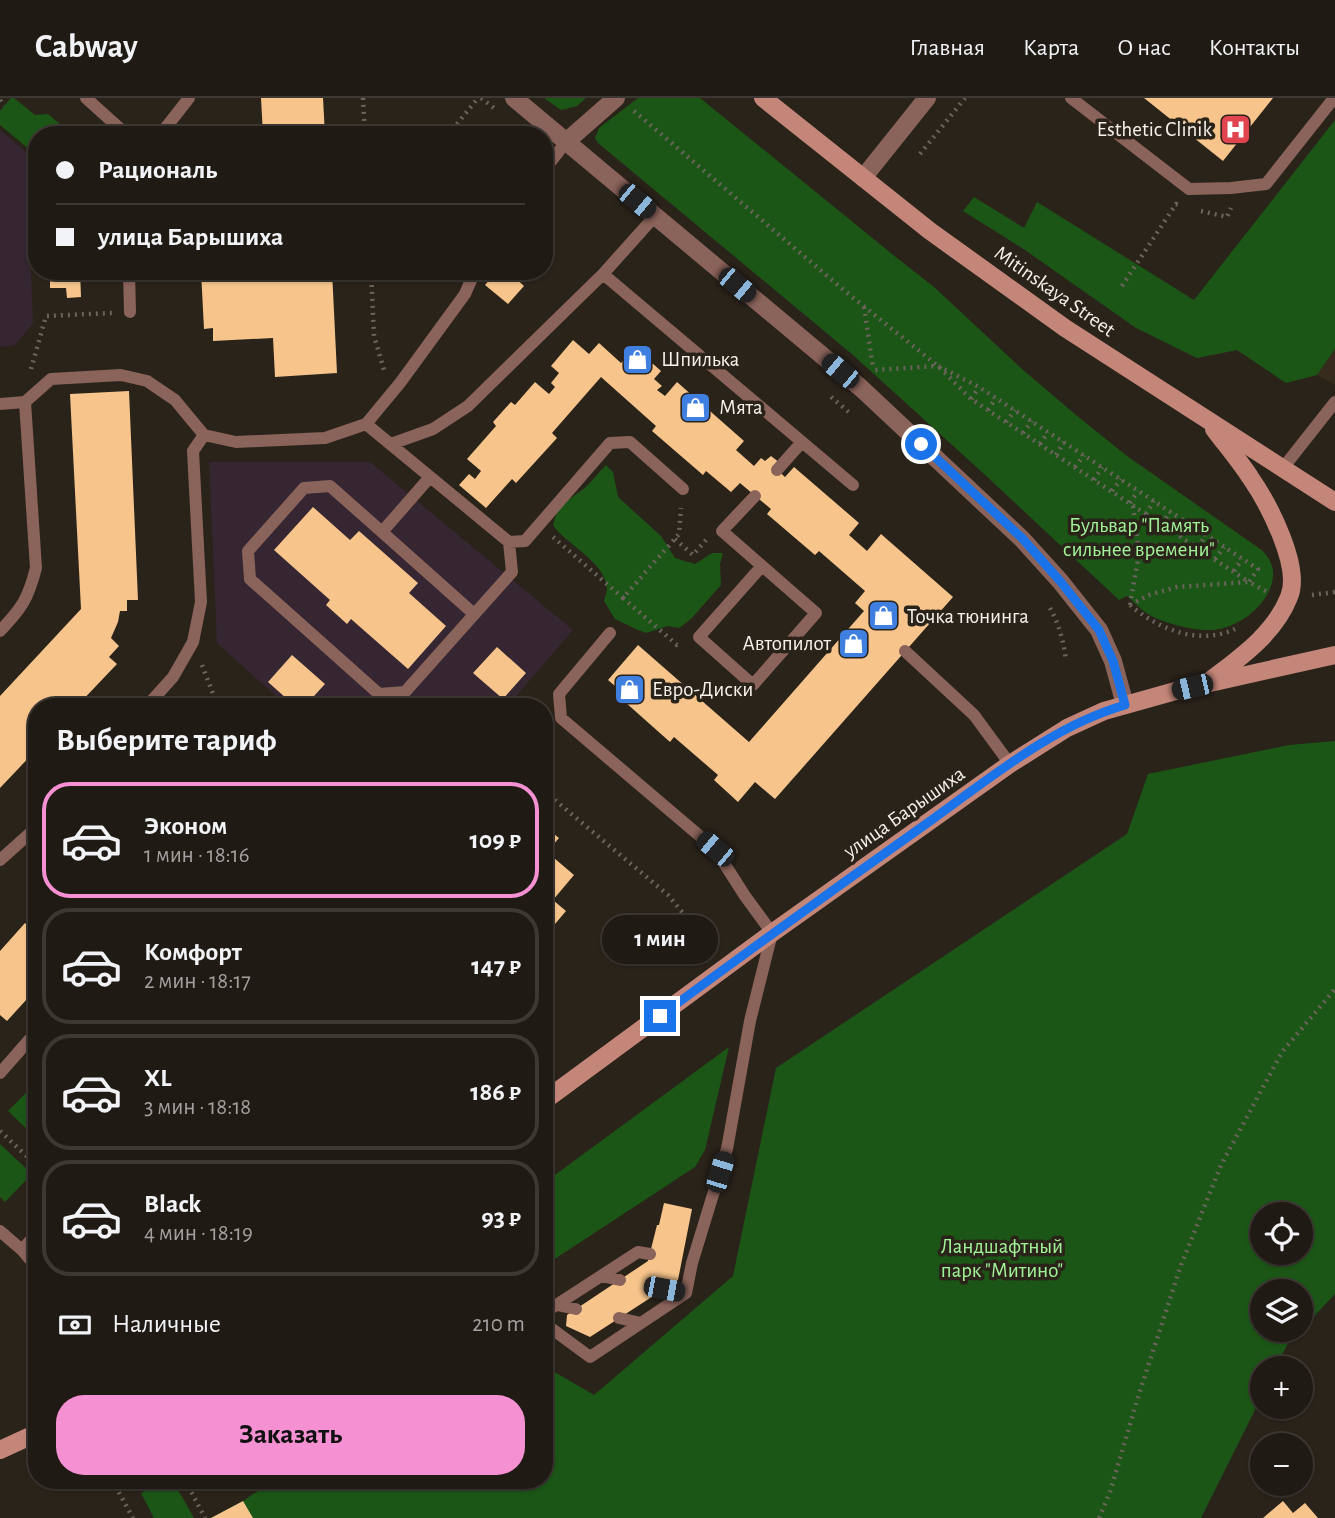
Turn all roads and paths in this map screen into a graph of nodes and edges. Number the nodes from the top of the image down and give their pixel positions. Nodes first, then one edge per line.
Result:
1 (86, 98) edge
2 (188, 98) edge
3 (363, 98) edge
4 (478, 98) edge
5 (514, 98) edge
6 (763, 98) edge
7 (927, 98) edge
8 (965, 98) edge
9 (1072, 98) edge
10 (1334, 98) edge
11 (0, 100) edge
12 (622, 102) edge
13 (1088, 103) edge
14 (4, 106) dead end
15 (117, 126) edge
16 (167, 126) edge
17 (365, 126) edge
18 (455, 126) edge
19 (549, 126) edge
20 (553, 130) edge
21 (567, 141) junction
22 (920, 153) dead end
23 (553, 159) edge
24 (863, 178) junction
25 (654, 216) junction
26 (1227, 217) dead end
27 (603, 274) junction
28 (129, 280) edge
29 (371, 280) edge
30 (471, 280) edge
31 (1122, 286) dead end
32 (864, 306) junction
33 (130, 312) joint
34 (938, 366) junction
35 (31, 367) dead end
36 (383, 369) dead end
37 (874, 370) junction
38 (870, 377) dead end
39 (979, 387) junction
40 (823, 389) dead end
41 (996, 398) junction
42 (971, 399) junction
43 (25, 402) junction
44 (1335, 402) edge
45 (0, 404) edge
46 (988, 410) junction
47 (1015, 410) junction
48 (854, 416) dead end
49 (1207, 420) junction
50 (1032, 421) junction
51 (1006, 422) junction
52 (366, 424) junction
53 (1048, 432) junction
54 (1023, 433) junction
55 (204, 435) junction
56 (802, 442) junction
57 (1064, 442) junction
58 (390, 444) junction
59 (1040, 444) junction
60 (1056, 455) junction
61 (1084, 455) junction
62 (1075, 467) junction
63 (1102, 467) junction
64 (1283, 468) junction
65 (777, 470) dead end
66 (430, 477) junction
67 (1121, 479) junction
68 (1094, 480) junction
69 (853, 485) dead end
70 (683, 489) joint
71 (1112, 491) junction
72 (1138, 491) junction
73 (755, 496) dead end
74 (1154, 501) junction
75 (1335, 502) edge
76 (1131, 504) junction
77 (1170, 512) junction
78 (1146, 514) junction
79 (1188, 523) junction
80 (539, 524) junction
81 (1162, 524) junction
82 (722, 531) junction
83 (382, 532) junction
84 (1206, 535) junction
85 (1180, 536) junction
86 (675, 540) junction
87 (509, 542) junction
88 (1198, 547) junction
89 (1224, 547) junction
90 (1215, 559) junction
91 (1242, 559) junction
92 (762, 566) junction
93 (1234, 572) junction
94 (1249, 582) junction
95 (1335, 592) edge
96 (1274, 596) dead end
97 (1301, 597) dead end
98 (623, 598) junction
99 (1046, 603) dead end
100 (1130, 605) junction
101 (474, 614) junction
102 (1237, 628) dead end
103 (0, 631) edge
104 (610, 633) dead end
105 (699, 637) junction
106 (905, 652) dead end
107 (1335, 655) edge
108 (1066, 661) dead end
109 (202, 667) dead end
110 (1206, 684) junction
111 (154, 698) edge
112 (214, 698) edge
113 (1125, 705) junction
114 (1010, 764) junction
115 (553, 799) edge
116 (28, 835) edge
117 (0, 860) edge
118 (697, 930) dead end
119 (772, 933) junction
120 (1335, 989) edge
121 (28, 1041) edge
122 (0, 1073) edge
123 (553, 1094) edge
124 (0, 1131) edge
125 (28, 1157) edge
126 (0, 1231) edge
127 (28, 1243) edge
128 (22, 1250) junction
129 (650, 1254) dead end
130 (28, 1257) edge
131 (601, 1276) junction
132 (620, 1280) dead end
133 (664, 1289) dead end
134 (686, 1293) junction
135 (556, 1305) junction
136 (553, 1307) edge
137 (576, 1308) dead end
138 (619, 1318) dead end
139 (641, 1323) junction
140 (553, 1330) edge
141 (28, 1437) edge
142 (0, 1450) edge
143 (117, 1489) edge
144 (190, 1489) edge
145 (134, 1518) edge
146 (205, 1518) edge
147 (1099, 1518) edge

1 - 15 lane
2 - 16 lane
3 - 17 path
4 - 18 path
5 - 19 street
6 - 24 main road, Mitinskaya Street
7 - 24 street
8 - 22 path
9 - 13 lane
10 - 13 lane
11 - 14 path
12 - 21 street
12 - 32 path
20 - 21 street
21 - 23 lane
21 - 25 street
24 - 49 main road, Mitinskaya Street
25 - 27 lane
25 - 113 street
26 - 31 path
27 - 56 lane
27 - 58 lane
28 - 33 lane
29 - 36 path
30 - 52 lane
32 - 34 path
32 - 37 path
33 - 35 path
34 - 37 path
34 - 39 path
34 - 42 path
37 - 38 path
39 - 41 path
39 - 42 path
40 - 48 path
41 - 46 path
41 - 47 path
42 - 46 path
43 - 45 lane
43 - 55 lane
43 - 103 lane
44 - 64 lane
46 - 51 path
47 - 50 path
47 - 51 path
49 - 64 main road, Mitinskaya Street
49 - 110 main road
50 - 53 path
50 - 54 path
51 - 54 path
52 - 55 lane
52 - 58 lane
53 - 57 path
53 - 59 path
54 - 59 path
55 - 111 lane
56 - 65 lane
56 - 69 lane
57 - 60 path
57 - 61 path
58 - 66 lane
59 - 60 path
60 - 62 path
61 - 62 path
61 - 63 path
62 - 68 path
63 - 67 path
63 - 68 path
64 - 75 main road, Mitinskaya Street
66 - 83 lane
66 - 87 lane
67 - 71 path
67 - 72 path
68 - 71 path
70 - 80 lane
70 - 86 path
71 - 76 path
72 - 74 path
72 - 76 path
73 - 82 lane
74 - 77 path
74 - 78 path
76 - 78 path
76 - 100 path
77 - 79 path
77 - 81 path
78 - 81 path
79 - 84 path
79 - 85 path
80 - 87 lane
80 - 98 path
81 - 85 path
82 - 86 path
82 - 92 lane
83 - 101 lane
83 - 101 lane
84 - 88 path
84 - 89 path
85 - 88 path
86 - 98 path
87 - 101 lane
88 - 90 path
89 - 90 path
89 - 91 path
90 - 93 path
91 - 93 path
91 - 94 path
92 - 105 lane
92 - 105 lane
93 - 94 path
94 - 96 path
94 - 100 path
95 - 97 path
98 - 105 path
99 - 108 path
100 - 102 path
104 - 119 lane
106 - 114 lane
107 - 110 main road, улица Барышиха
109 - 112 path
110 - 113 main road, улица Барышиха
113 - 114 main road, улица Барышиха
114 - 119 main road, улица Барышиха
115 - 118 path
116 - 117 lane
119 - 123 main road, улица Барышиха
119 - 134 lane
120 - 147 path
121 - 122 lane
124 - 125 path
126 - 128 lane
127 - 128 lane
128 - 130 lane
129 - 131 lane
131 - 132 lane
131 - 135 lane
133 - 134 lane
134 - 139 lane
135 - 136 lane
135 - 137 lane
138 - 139 lane
139 - 140 lane
141 - 142 main road
143 - 145 path
144 - 146 path

